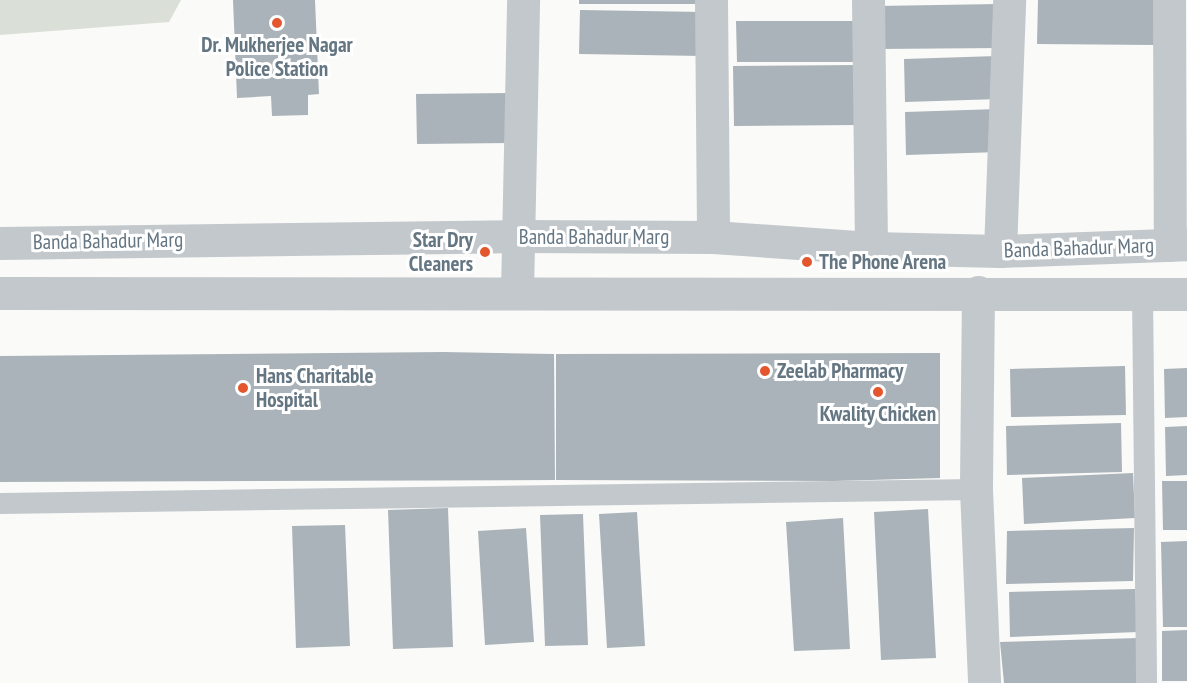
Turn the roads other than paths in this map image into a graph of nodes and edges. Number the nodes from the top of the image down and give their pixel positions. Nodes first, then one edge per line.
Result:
1 (523, 0) edge
2 (711, 0) edge
3 (868, 0) edge
4 (1009, 0) edge
5 (1169, 0) edge
6 (520, 236) junction
7 (713, 237) junction
8 (0, 243) edge
9 (1178, 244) edge
10 (872, 248) junction
11 (1000, 251) junction
12 (0, 292) edge
13 (517, 292) junction
14 (978, 292) junction
15 (1142, 293) junction
16 (1187, 294) edge
17 (976, 489) junction
18 (0, 503) edge
19 (984, 683) edge
20 (1146, 683) edge

1 - 6 street
2 - 7 street
3 - 10 street
4 - 11 street
5 - 9 street
6 - 7 street, Banda Bahadur Marg
6 - 8 street, Banda Bahadur Marg
6 - 13 street
7 - 10 street, Banda Bahadur Marg
9 - 11 street, Banda Bahadur Marg
10 - 11 street, Banda Bahadur Marg
12 - 13 street, Banda Bahadur Marg
13 - 14 street, Banda Bahadur Marg
14 - 15 street, Banda Bahadur Marg
14 - 17 street
15 - 16 street, Banda Bahadur Marg
15 - 20 lane
17 - 18 lane
17 - 19 street

